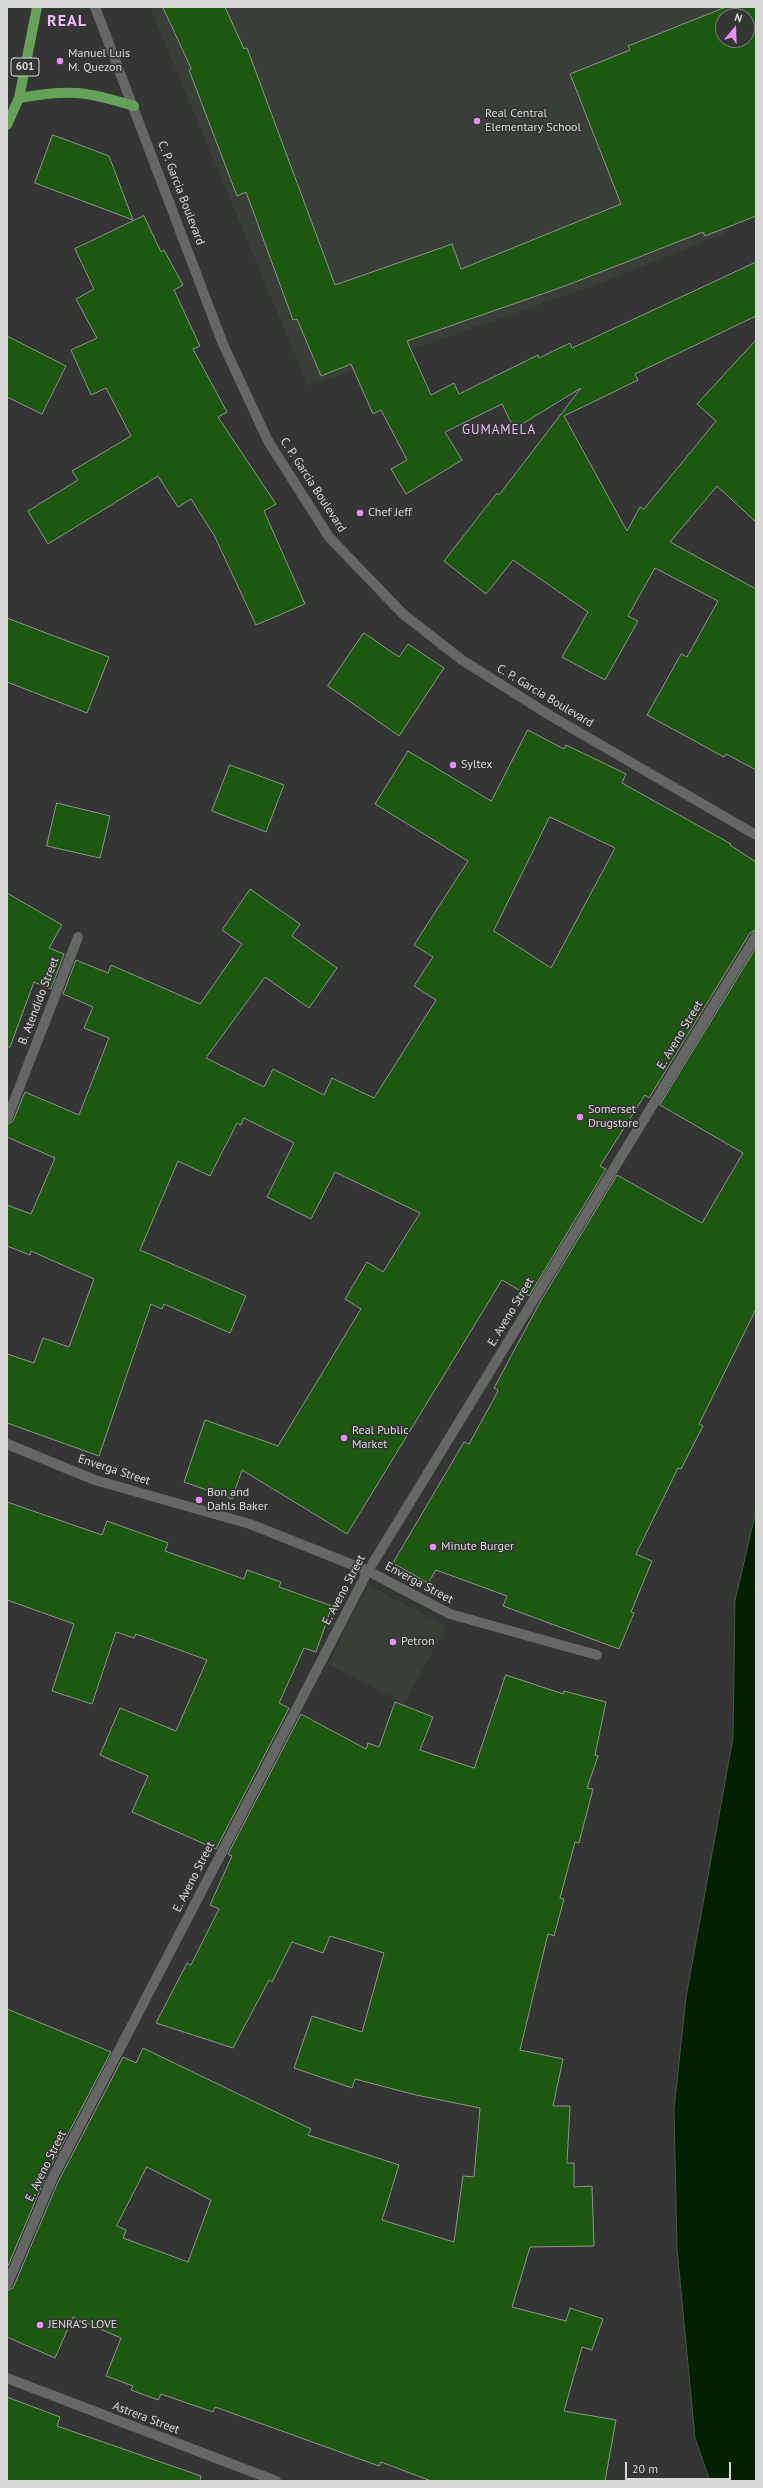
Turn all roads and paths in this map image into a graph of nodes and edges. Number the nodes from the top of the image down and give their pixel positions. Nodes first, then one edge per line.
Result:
1 (37, 7) edge
2 (95, 7) edge
3 (19, 98) junction
4 (134, 106) junction
5 (7, 126) edge
6 (756, 835) edge
7 (756, 936) edge
8 (78, 937) dead end
9 (7, 1119) edge
10 (7, 1444) edge
11 (368, 1571) junction
12 (597, 1655) dead end
13 (7, 2285) edge
14 (7, 2378) edge
15 (276, 2481) edge

1 - 3 main road, 601
2 - 4 street, C. P. Garcia Boulevard
3 - 4 main road
3 - 5 main road, 601
4 - 6 street, C. P. Garcia Boulevard
7 - 11 street, E. Aveno Street
8 - 9 street, B. Atendido Street
10 - 11 street, Enverga Street
11 - 12 street, Enverga Street
11 - 13 street, E. Aveno Street
14 - 15 street, Astrera Street

